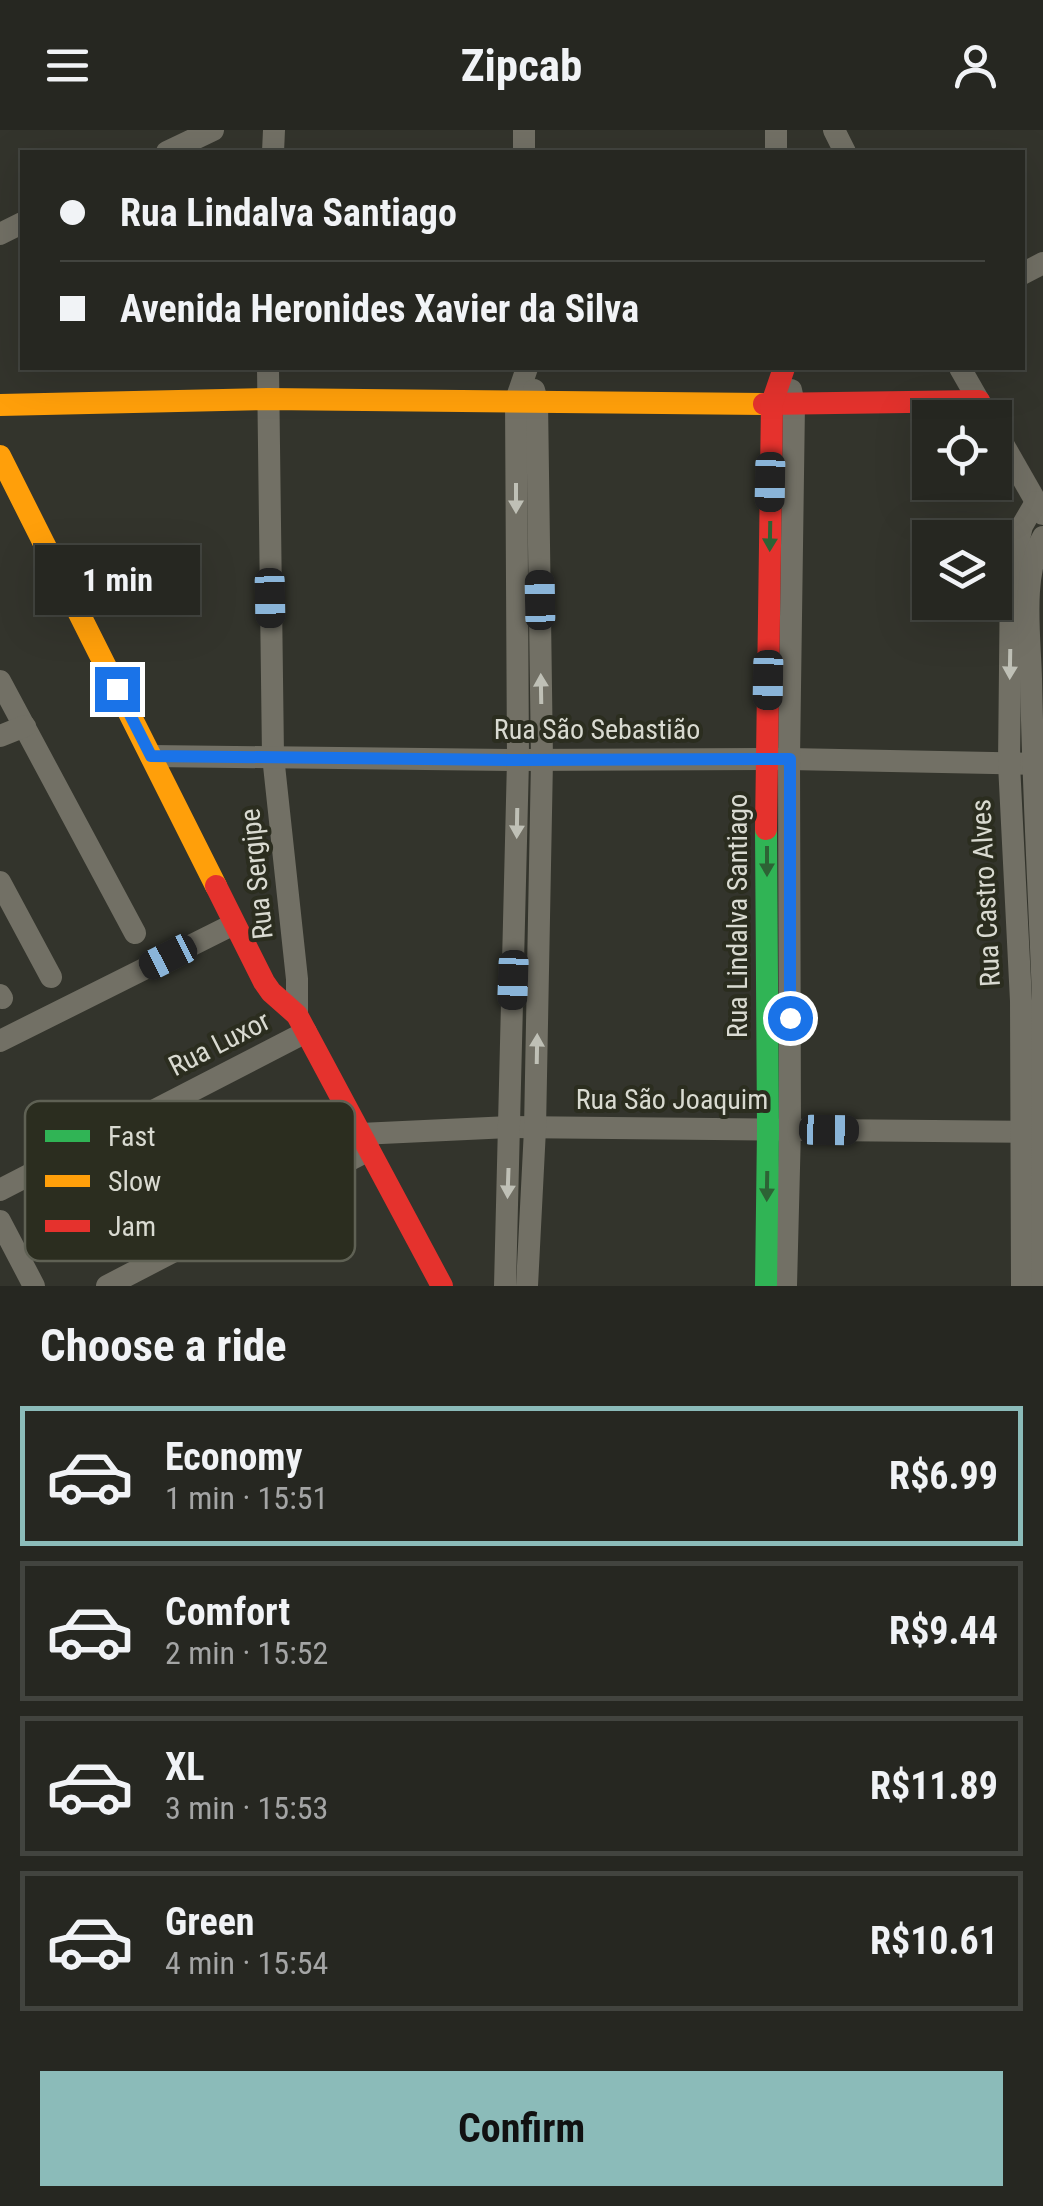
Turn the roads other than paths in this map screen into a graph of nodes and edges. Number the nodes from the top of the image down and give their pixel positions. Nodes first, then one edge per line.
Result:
1 (213, 130) edge
2 (171, 150) edge
3 (268, 370) edge
4 (528, 370) edge
5 (784, 370) edge
6 (961, 370) edge
7 (268, 399) junction
8 (978, 400) edge
9 (526, 401) junction
10 (783, 404) junction
11 (0, 405) edge
12 (912, 408) edge
13 (0, 456) edge
14 (1012, 457) edge
15 (1038, 499) edge
16 (1043, 537) edge
17 (0, 681) edge
18 (25, 726) junction
19 (0, 736) edge
20 (151, 756) junction
21 (273, 756) junction
22 (530, 760) junction
23 (778, 760) junction
24 (1028, 764) edge
25 (0, 882) edge
26 (234, 924) junction
27 (135, 933) dead end
28 (51, 977) dead end
29 (1032, 1001) edge
30 (301, 1023) junction
31 (0, 1041) edge
32 (160, 1101) edge
33 (343, 1101) edge
34 (355, 1123) edge
35 (510, 1128) junction
36 (536, 1129) junction
37 (779, 1129) junction
38 (1036, 1132) edge
39 (365, 1142) junction
40 (355, 1148) edge
41 (25, 1176) edge
42 (0, 1190) edge
43 (0, 1221) edge
44 (152, 1261) edge
45 (34, 1286) edge
46 (107, 1286) edge
47 (442, 1286) edge
48 (505, 1286) edge
49 (527, 1286) edge
50 (766, 1286) edge
51 (786, 1286) edge
52 (1022, 1286) edge
53 (1042, 1286) edge

1 - 2 street
3 - 7 street, Rua Sergipe
4 - 9 street
5 - 10 street, Rua Lindalva Santiago
6 - 8 street
7 - 9 street
7 - 11 street
7 - 21 street, Rua Sergipe
9 - 10 street
9 - 22 street
10 - 12 street
10 - 23 street, Rua Lindalva Santiago
13 - 20 street
14 - 15 street
15 -> 24 street, Rua Castro Alves
16 - 24 street, Rua Castro Alves
17 - 18 street
18 - 19 street
18 - 27 street
20 - 21 street, Rua São Sebastião
20 - 26 street
21 - 22 street, Rua São Sebastião
21 - 30 street, Rua Sergipe
22 - 23 street, Rua São Sebastião
22 -> 35 street
36 -> 22 street
23 - 24 street, Rua São Sebastião
23 - 37 street, Rua Lindalva Santiago
24 - 29 street, Rua Castro Alves
25 - 28 street
26 - 30 street
26 - 31 street
29 - 38 street, Rua Castro Alves
30 - 32 street, Rua Luxor
30 - 33 street
34 - 39 street
35 - 36 street, Rua São Joaquim
35 - 39 street, Rua São Joaquim
35 -> 48 street
36 - 37 street, Rua São Joaquim
36 - 49 street
37 - 38 street, Rua São Joaquim
37 -> 50 street, Rua Lindalva Santiago
37 - 51 street, Rua Lindalva Santiago
38 - 52 street, Rua Castro Alves
38 - 53 street, Rua Castro Alves
39 - 40 street
39 - 47 street
41 - 42 street, Rua Luxor
43 - 45 street
44 - 46 street

